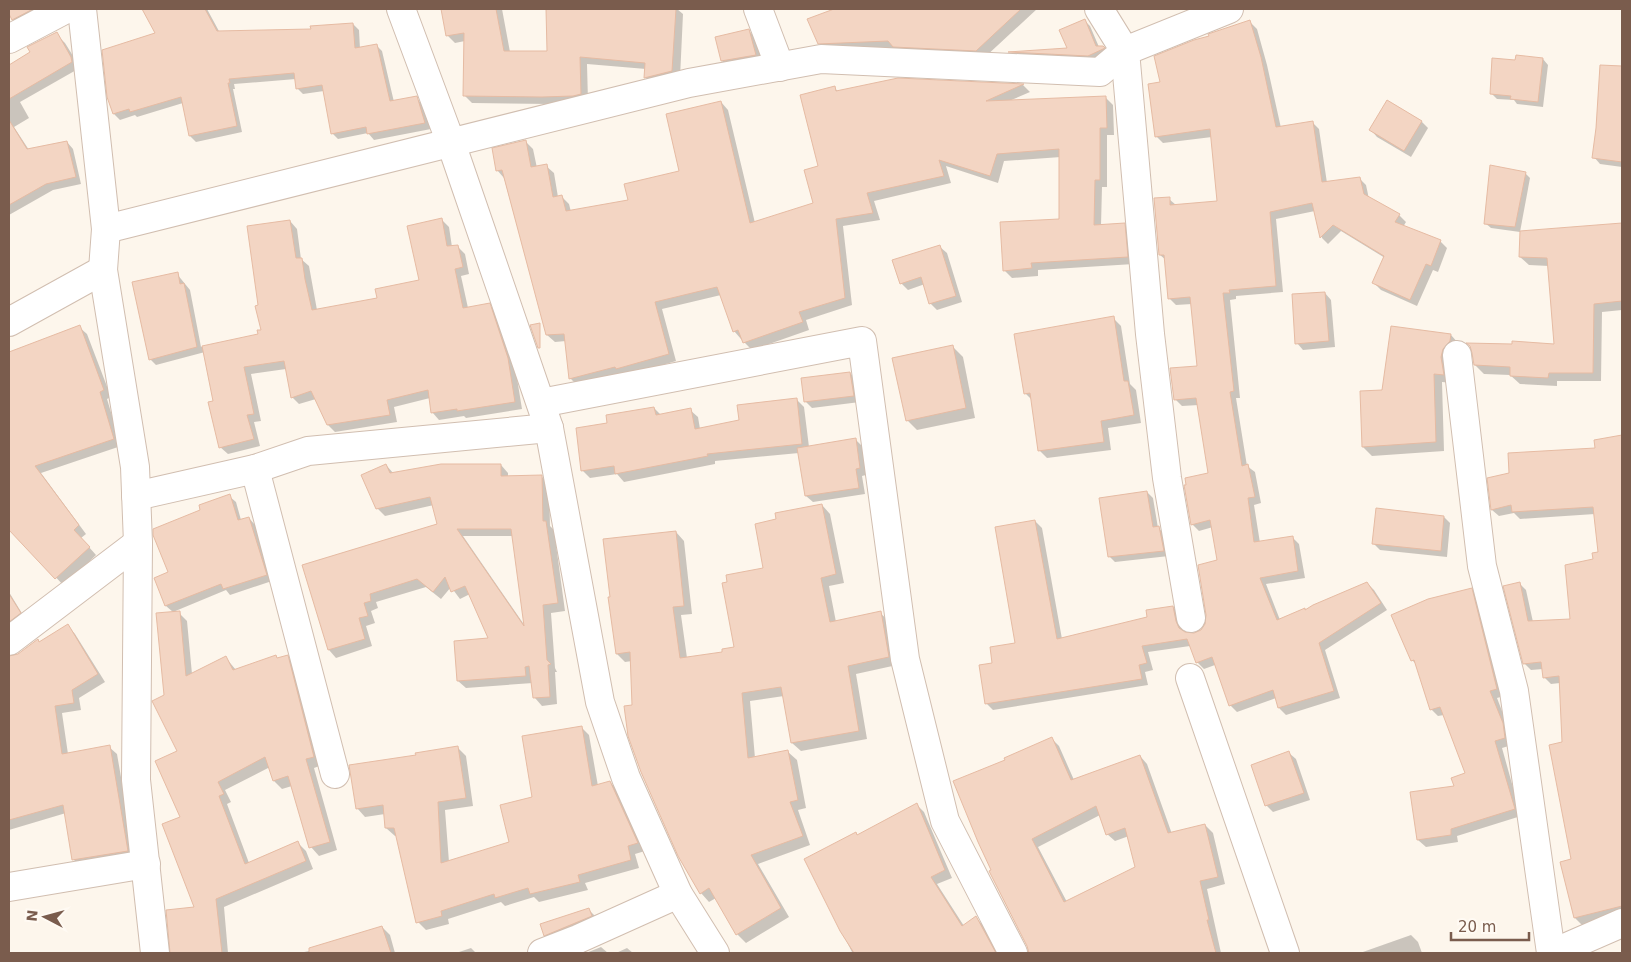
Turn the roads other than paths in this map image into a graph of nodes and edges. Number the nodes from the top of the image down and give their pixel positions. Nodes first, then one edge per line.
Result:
1 (66, 9) edge
2 (82, 9) edge
3 (401, 9) edge
4 (758, 9) edge
5 (1099, 9) edge
6 (1229, 9) edge
7 (9, 39) edge
8 (1124, 51) junction
9 (780, 67) junction
10 (451, 143) junction
11 (106, 229) junction
12 (103, 270) junction
13 (9, 322) edge
14 (1457, 355) dead end
15 (545, 416) junction
16 (255, 469) junction
17 (136, 496) junction
18 (138, 543) junction
19 (1191, 618) dead end
20 (9, 641) edge
21 (1190, 678) dead end
22 (336, 774) dead end
23 (146, 864) junction
24 (9, 887) edge
25 (678, 894) junction
26 (1622, 923) edge
27 (156, 953) edge
28 (542, 953) edge
29 (715, 953) edge
30 (1013, 953) edge
31 (1285, 953) edge
32 (1552, 953) edge

1 - 7 street
2 - 11 street
3 - 10 street
4 - 9 street
5 - 8 street
6 - 8 street
8 - 9 street
8 - 19 street
9 - 10 street
10 - 11 street
10 - 15 street
11 - 12 street
12 - 13 street
12 - 17 street
14 - 32 street
15 - 16 street
15 - 25 street
15 - 30 street
16 - 17 street
16 - 22 street
17 - 18 street
18 - 20 street
18 - 23 street
21 - 31 street
23 - 24 street
23 - 27 street
25 - 28 street
25 - 29 street
26 - 32 street

